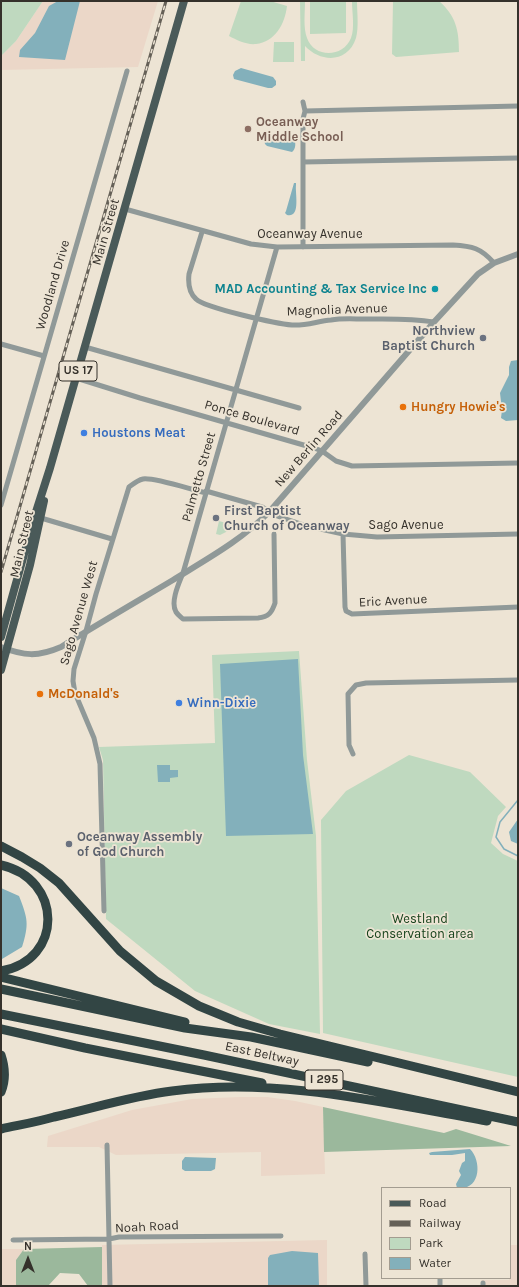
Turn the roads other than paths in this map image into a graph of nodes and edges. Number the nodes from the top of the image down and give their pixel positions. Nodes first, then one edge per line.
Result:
1 (184, 1) edge
2 (127, 70) dead end
3 (303, 102) dead end
4 (518, 106) edge
5 (304, 111) junction
6 (518, 158) edge
7 (303, 162) junction
8 (125, 209) junction
9 (202, 232) junction
10 (303, 247) junction
11 (277, 248) junction
12 (518, 254) edge
13 (494, 264) junction
14 (256, 318) junction
15 (434, 322) junction
16 (1, 344) edge
17 (85, 347) junction
18 (44, 356) junction
19 (76, 378) junction
20 (236, 390) junction
21 (299, 408) dead end
22 (226, 422) junction
23 (322, 451) junction
24 (518, 464) edge
25 (50, 468) junction
26 (129, 487) joint
27 (206, 492) junction
28 (1, 505) edge
29 (270, 511) junction
30 (41, 518) junction
31 (274, 534) dead end
32 (344, 534) junction
33 (518, 534) edge
34 (112, 539) junction
35 (183, 573) junction
36 (518, 607) edge
37 (86, 631) junction
38 (1, 637) edge
39 (4, 648) edge
40 (1, 670) edge
41 (518, 680) edge
42 (353, 754) dead end
43 (1, 846) edge
44 (1, 850) edge
45 (22, 857) junction
46 (1, 864) edge
47 (104, 911) dead end
48 (1, 971) edge
49 (1, 977) edge
50 (1, 989) edge
51 (1, 1014) edge
52 (1, 1029) edge
53 (250, 1037) junction
54 (1, 1055) edge
55 (1, 1092) edge
56 (518, 1093) edge
57 (328, 1094) junction
58 (54, 1117) junction
59 (518, 1122) edge
60 (518, 1126) edge
61 (1, 1129) edge
62 (1, 1135) edge
63 (107, 1146) dead end
64 (281, 1236) dead end
65 (109, 1239) junction
66 (13, 1240) dead end
67 (365, 1254) dead end
68 (110, 1286) edge
69 (366, 1286) edge

1 - 8 main road, Main Street / US 17
2 - 18 street, Woodland Drive
3 - 5 street
4 - 5 street
5 - 7 street
6 - 7 street
7 - 10 street
8 - 9 street, Oceanway Avenue
8 - 17 main road, Main Street / US 17
9 - 11 street, Oceanway Avenue
9 - 14 street, Magnolia Avenue
10 - 11 street, Oceanway Avenue
10 - 13 street, Oceanway Avenue
11 - 14 street, Palmetto Street
12 - 13 street, New Berlin Road
13 - 15 street, New Berlin Road
14 - 15 street, Magnolia Avenue
14 - 20 street, Palmetto Street
15 - 23 street, New Berlin Road
16 - 18 street
17 - 19 main road, Main Street / US 17
17 - 20 street
18 - 28 street, Woodland Drive
19 - 22 street, Ponce Boulevard
19 - 25 main road, Main Street / US 17
20 - 21 street
20 - 22 street, Palmetto Street
22 - 23 street, Ponce Boulevard
22 - 27 street, Palmetto Street
23 - 24 street, Ponce Boulevard
23 - 29 street, New Berlin Road
25 - 30 main road, Main Street / US 17
25 - 38 main road, Main Street / US 17
26 - 27 street, Sago Avenue
26 - 34 street, Sago Avenue West
27 - 29 street, Sago Avenue
27 - 35 street, Palmetto Street
29 - 32 street, Sago Avenue
29 - 35 street, New Berlin Road
30 - 34 street
30 - 39 main road, Main Street / US 17
31 - 35 street, Palmetto Street
32 - 33 street, Sago Avenue
32 - 36 street, Eric Avenue
34 - 37 street, Sago Avenue West
35 - 37 street, New Berlin Road
37 - 39 street, New Berlin Road
37 - 47 street, Sago Avenue West
39 - 40 main road, Main Street / US 17
41 - 42 street
43 - 45 highway
44 - 45 highway
45 - 56 highway
46 - 48 highway
49 - 53 highway
50 - 53 highway, East Beltway / I 295
51 - 59 highway, East Beltway / I 295
52 - 57 highway
53 - 56 highway, East Beltway / I 295
54 - 55 highway
57 - 58 highway
57 - 60 highway
58 - 61 highway
58 - 62 highway
63 - 65 street
64 - 65 street, Noah Road
65 - 66 street, Noah Road
65 - 68 street
67 - 69 street

